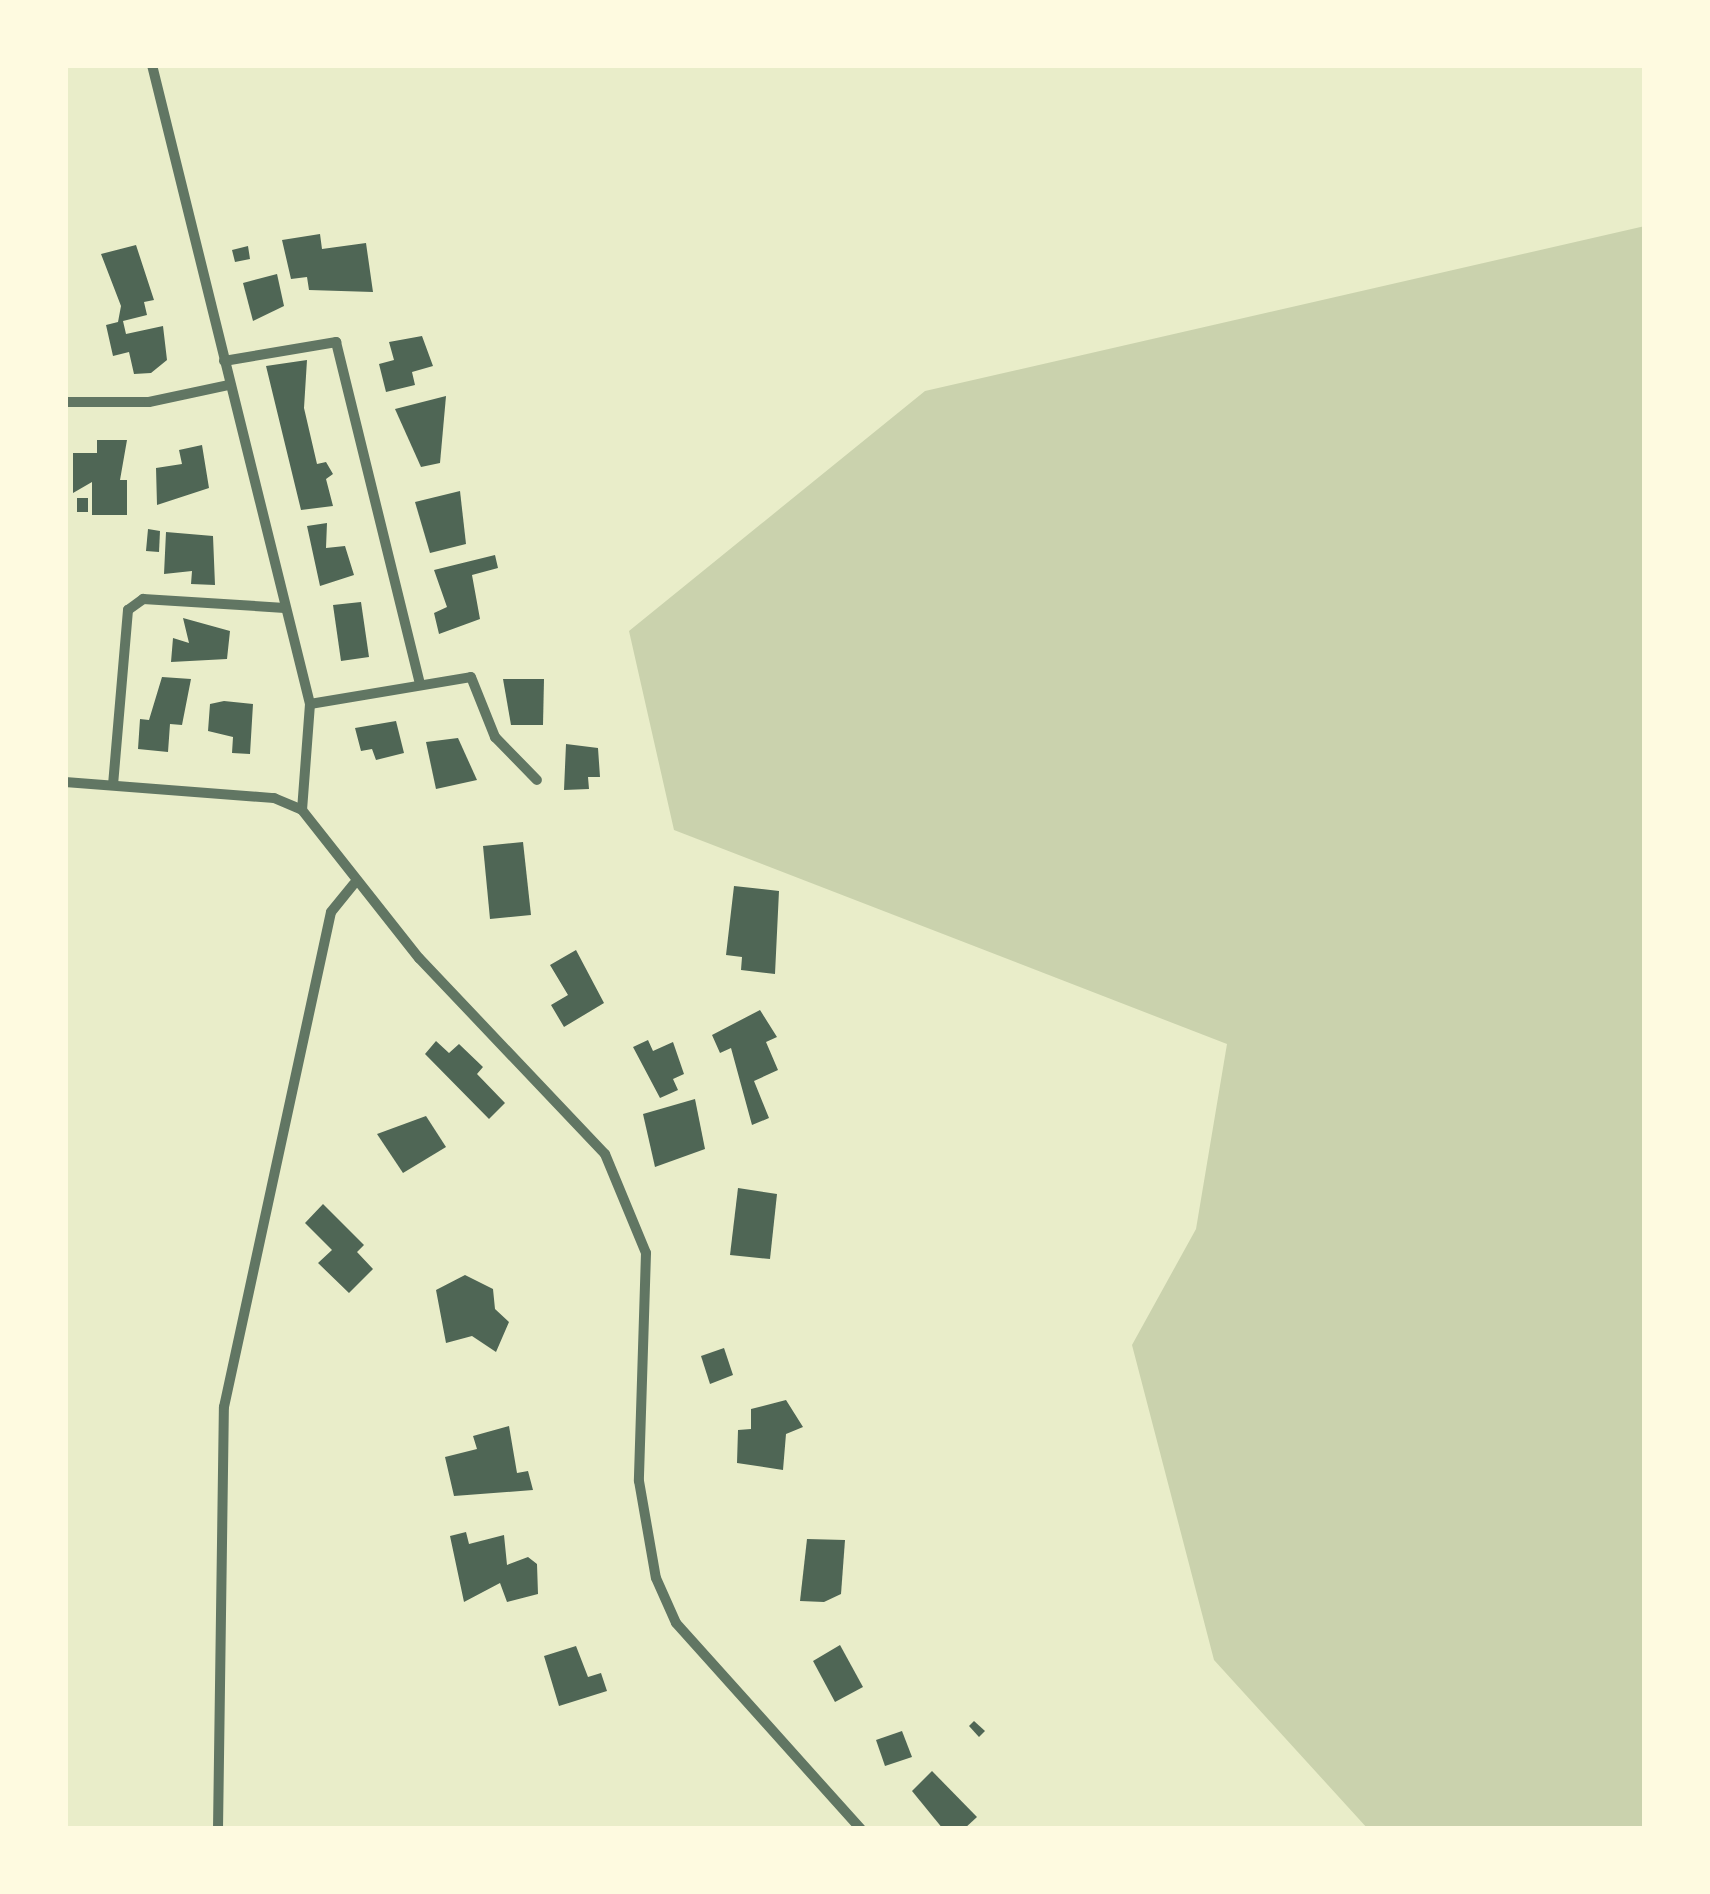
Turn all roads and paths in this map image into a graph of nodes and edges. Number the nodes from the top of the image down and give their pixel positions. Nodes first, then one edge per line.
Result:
1 (152, 65) edge
2 (224, 362) junction
3 (229, 385) junction
4 (65, 402) edge
5 (285, 608) junction
6 (420, 684) junction
7 (310, 704) junction
8 (537, 780) dead end
9 (65, 782) edge
10 (113, 785) junction
11 (302, 810) junction
12 (354, 884) junction
13 (218, 1829) edge
14 (861, 1829) edge

1 - 2 street
2 - 3 street
2 - 6 street
3 - 4 street
3 - 5 street
5 - 7 street
5 - 10 street
6 - 7 street
6 - 8 street
7 - 11 street
9 - 10 street
10 - 11 street
11 - 12 street
12 - 13 street
12 - 14 street

